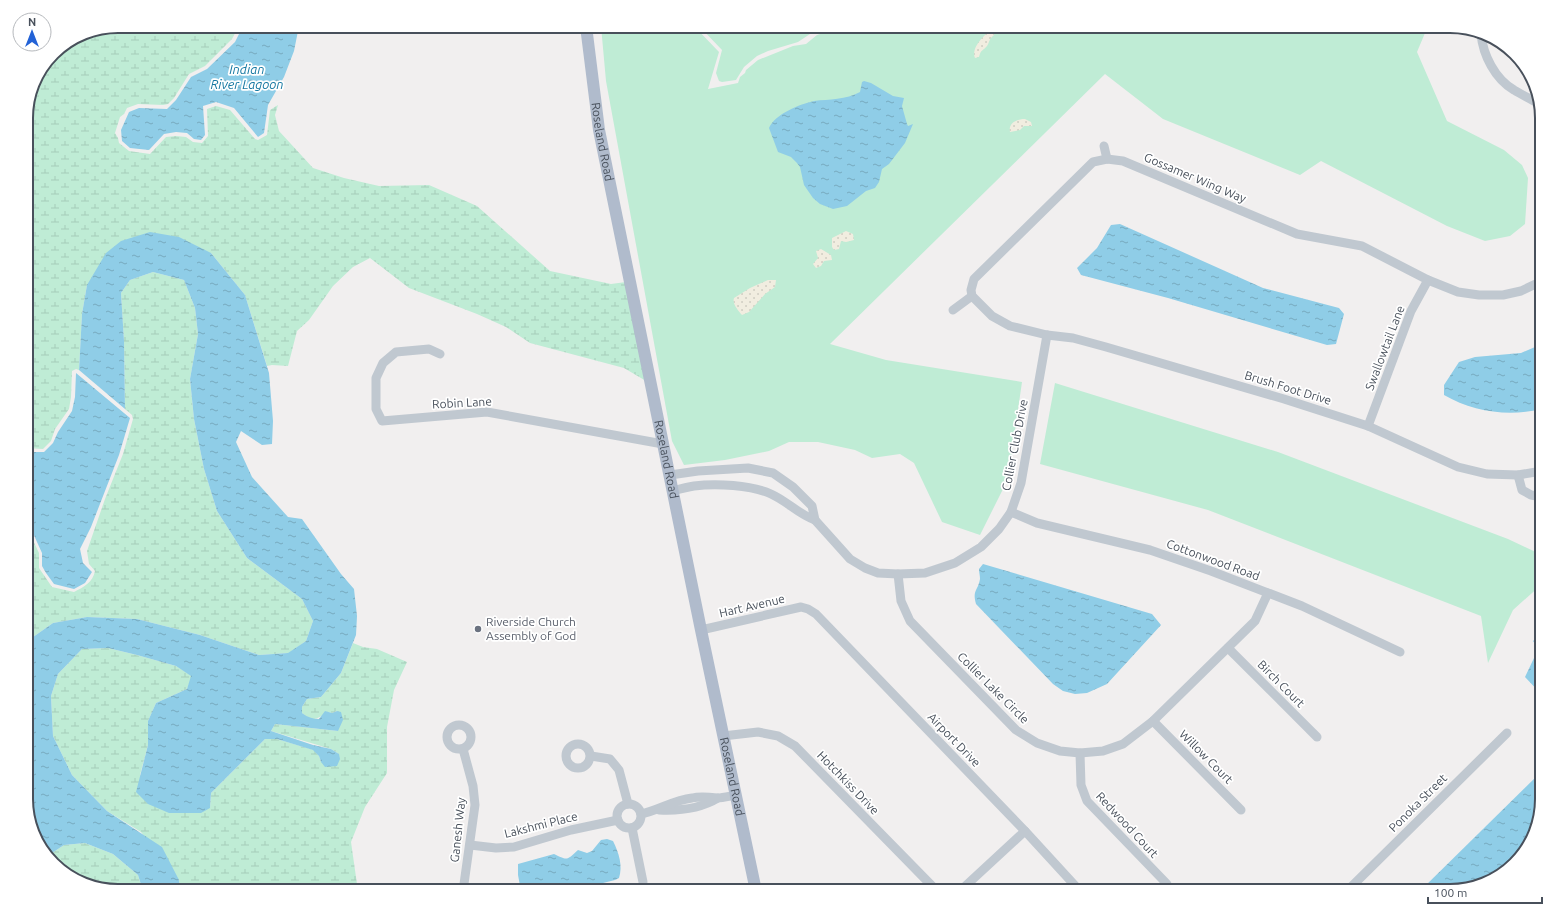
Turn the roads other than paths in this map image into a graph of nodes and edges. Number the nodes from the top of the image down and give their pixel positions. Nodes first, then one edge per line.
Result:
1 (587, 33) edge
2 (1482, 39) edge
3 (1533, 101) edge
4 (1104, 146) dead end
5 (1107, 159) junction
6 (1428, 280) junction
7 (1535, 284) edge
8 (972, 296) junction
9 (953, 310) dead end
10 (1047, 335) junction
11 (440, 354) dead end
12 (1368, 426) junction
13 (663, 444) junction
14 (715, 469) junction
15 (1535, 472) edge
16 (670, 475) junction
17 (1518, 475) junction
18 (716, 484) junction
19 (673, 491) junction
20 (1535, 496) edge
21 (1011, 512) junction
22 (815, 520) junction
23 (898, 574) junction
24 (1268, 593) junction
25 (808, 609) joint
26 (701, 630) junction
27 (1228, 648) junction
28 (1400, 652) dead end
29 (1153, 721) junction
30 (1507, 733) dead end
31 (723, 736) junction
32 (1317, 737) dead end
33 (463, 749) dead end
34 (1080, 753) junction
35 (591, 756) dead end
36 (736, 795) junction
37 (683, 800) junction
38 (702, 801) junction
39 (628, 804) junction
40 (658, 810) junction
41 (685, 810) junction
42 (1241, 810) dead end
43 (641, 814) junction
44 (618, 820) junction
45 (632, 828) junction
46 (1024, 831) junction
47 (470, 845) junction
48 (642, 882) dead end
49 (464, 884) edge
50 (755, 884) edge
51 (930, 884) edge
52 (967, 884) edge
53 (1073, 884) edge
54 (1167, 884) dead end
55 (1354, 884) edge

1 - 13 main road, Roseland Road
2 - 3 street
4 - 5 street
5 - 6 street, Gossamer Wing Way
5 - 8 street
6 - 7 street, Gossamer Wing Way
6 - 12 street, Swallowtail Lane
8 - 9 street
8 - 10 street
10 - 12 street, Brush Foot Drive
10 - 21 street, Collier Club Drive
11 - 13 street, Robin Lane
12 - 17 street, Brush Foot Drive
13 - 16 main road, Roseland Road
14 - 16 street, Collier Club Drive
14 - 18 street
14 - 22 street, Collier Club Drive
15 - 17 street, Brush Foot Drive
16 - 19 main road, Roseland Road
17 - 20 street
18 - 19 street, Collier Club Drive
18 - 22 street, Collier Club Drive
19 - 26 main road, Roseland Road
21 - 23 street, Collier Club Drive
21 - 24 street, Cottonwood Road
22 - 23 street, Collier Club Drive
23 - 34 street, Collier Lake Circle
24 - 27 street, Collier Lake Circle
24 - 28 street, Cottonwood Road
25 - 26 street, Hart Avenue
25 - 46 street, Airport Drive
26 - 31 main road, Roseland Road
27 - 29 street, Collier Lake Circle
27 - 32 street, Birch Court
29 - 34 street, Collier Lake Circle
29 - 42 street, Willow Court
30 - 55 street, Ponoka Street
31 - 36 main road, Roseland Road
31 - 51 street, Hotchkiss Drive
33 - 47 street, Ganesh Way
34 - 54 street, Redwood Court
35 - 39 street
36 - 38 street
36 - 50 main road, Roseland Road
37 - 38 street
37 - 40 street
37 - 41 street
38 - 41 street
39 - 43 street
39 - 44 street
40 - 41 street
40 - 43 street
43 - 45 street
44 - 45 street
44 - 47 street, Lakshmi Place
45 - 48 street
46 - 52 street
46 - 53 street, Airport Drive
47 - 49 street, Ganesh Way

